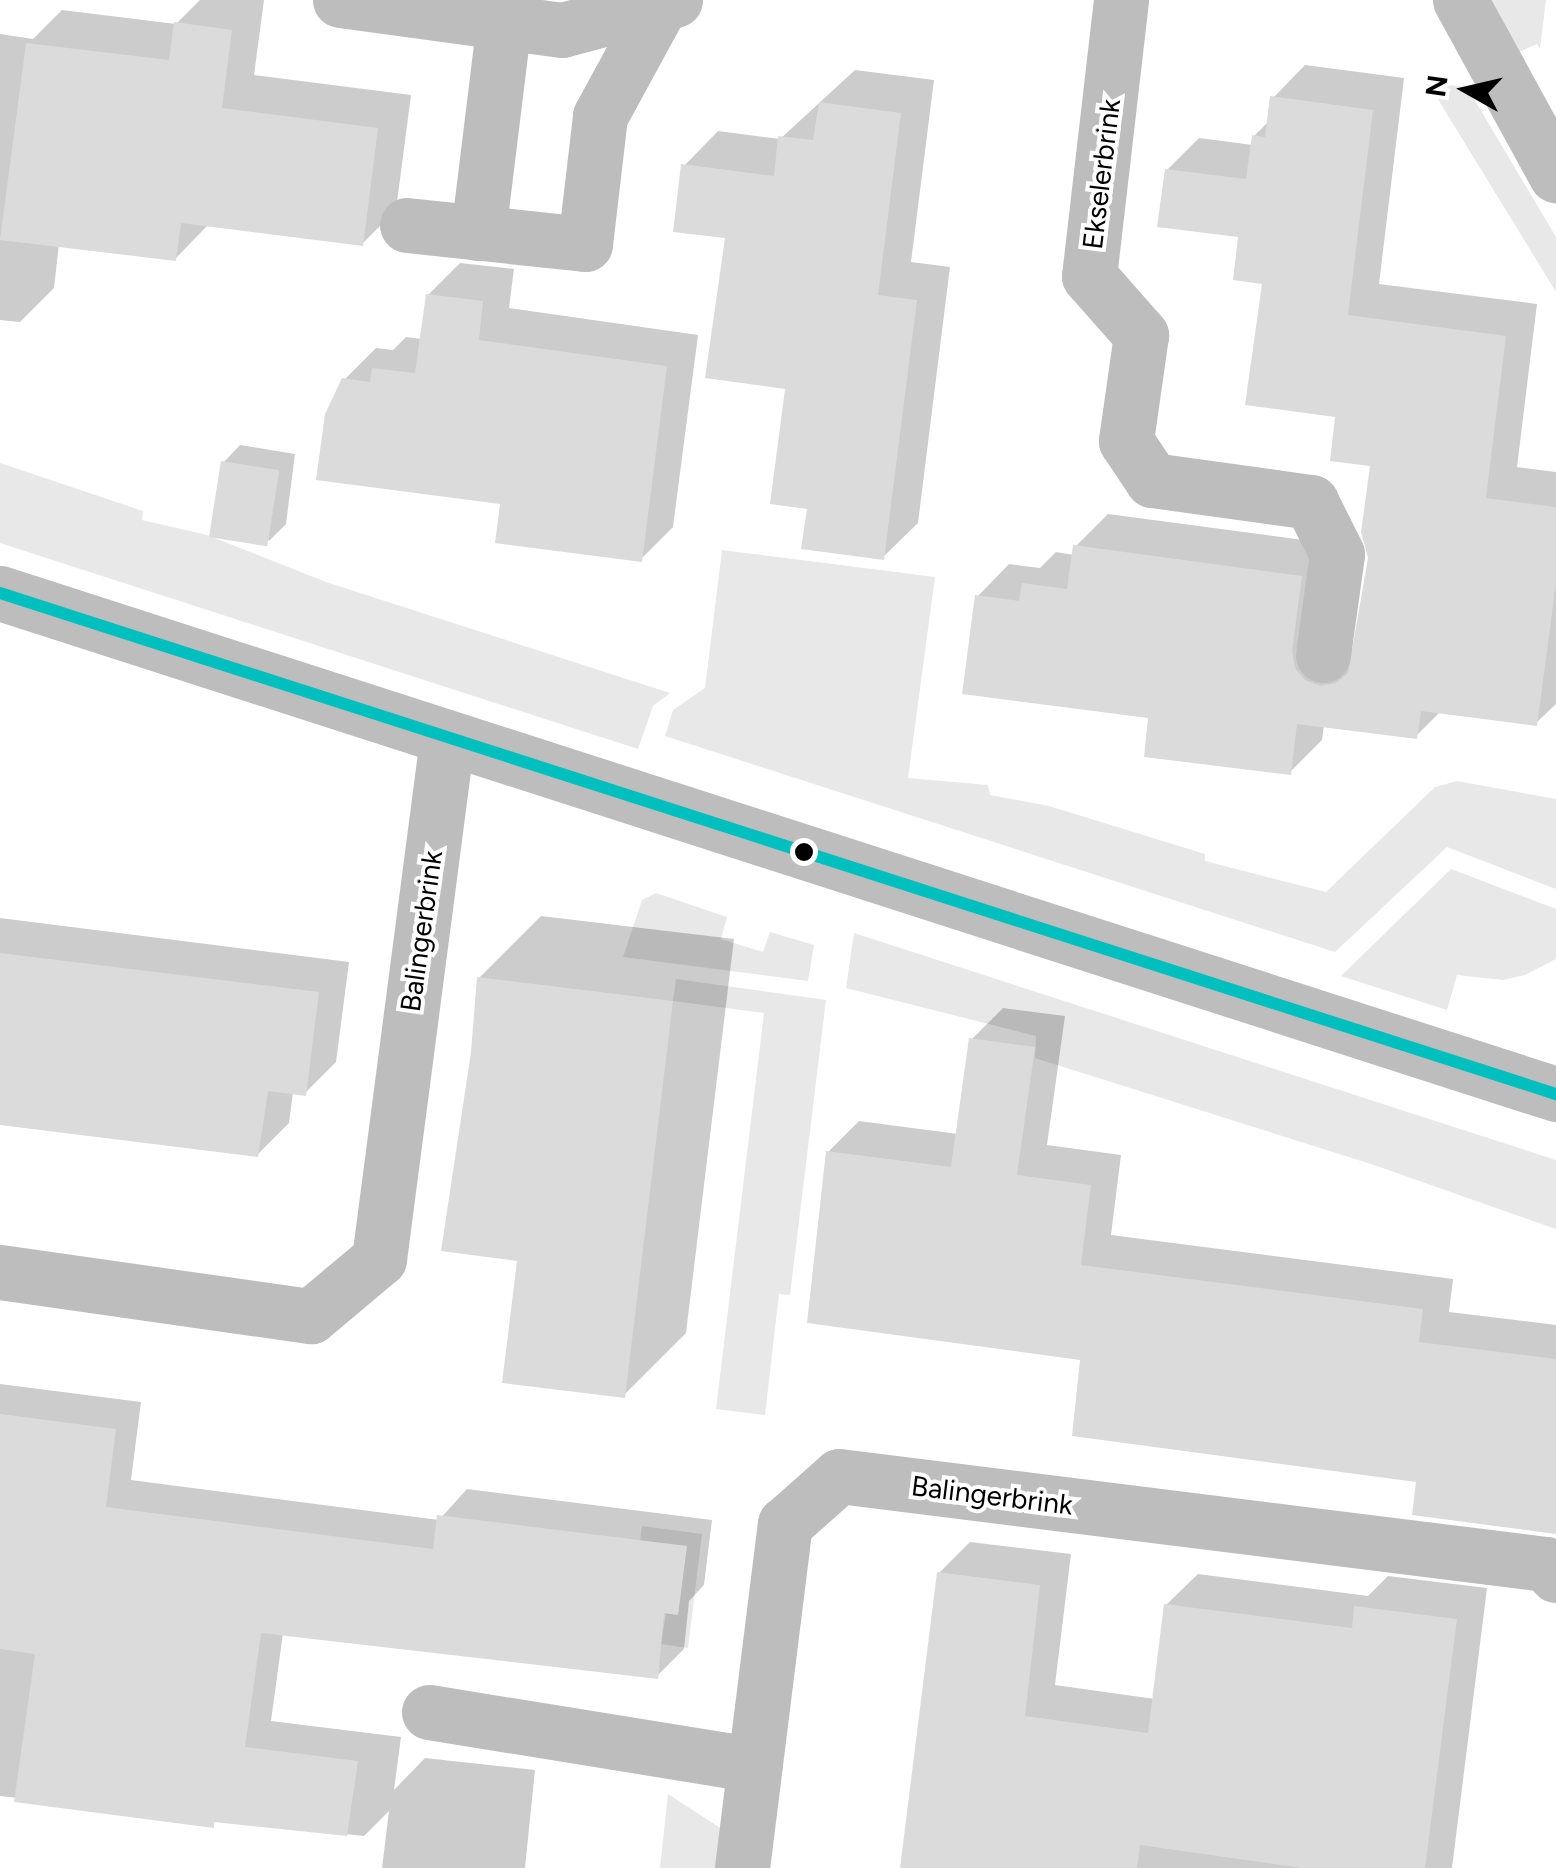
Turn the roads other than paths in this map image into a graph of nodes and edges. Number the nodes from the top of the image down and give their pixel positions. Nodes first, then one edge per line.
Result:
1 (340, 0) edge
2 (1121, 0) edge
3 (1460, 0) edge
4 (668, 2) edge
5 (504, 22) junction
6 (1556, 175) edge
7 (407, 225) dead end
8 (478, 233) junction
9 (0, 593) edge
10 (1323, 656) dead end
11 (447, 739) junction
12 (1556, 1094) edge
13 (0, 1272) edge
14 (1556, 1575) edge
15 (429, 1712) dead end
16 (755, 1764) junction
17 (742, 1868) edge

1 - 5 street
2 - 10 street, Ekselerbrink
3 - 6 street
4 - 5 street
4 - 8 street
5 - 8 street
7 - 8 street
9 - 11 street
11 - 12 street
11 - 13 street, Balingerbrink
14 - 16 street, Balingerbrink
15 - 16 street
16 - 17 street, Balingerbrink

